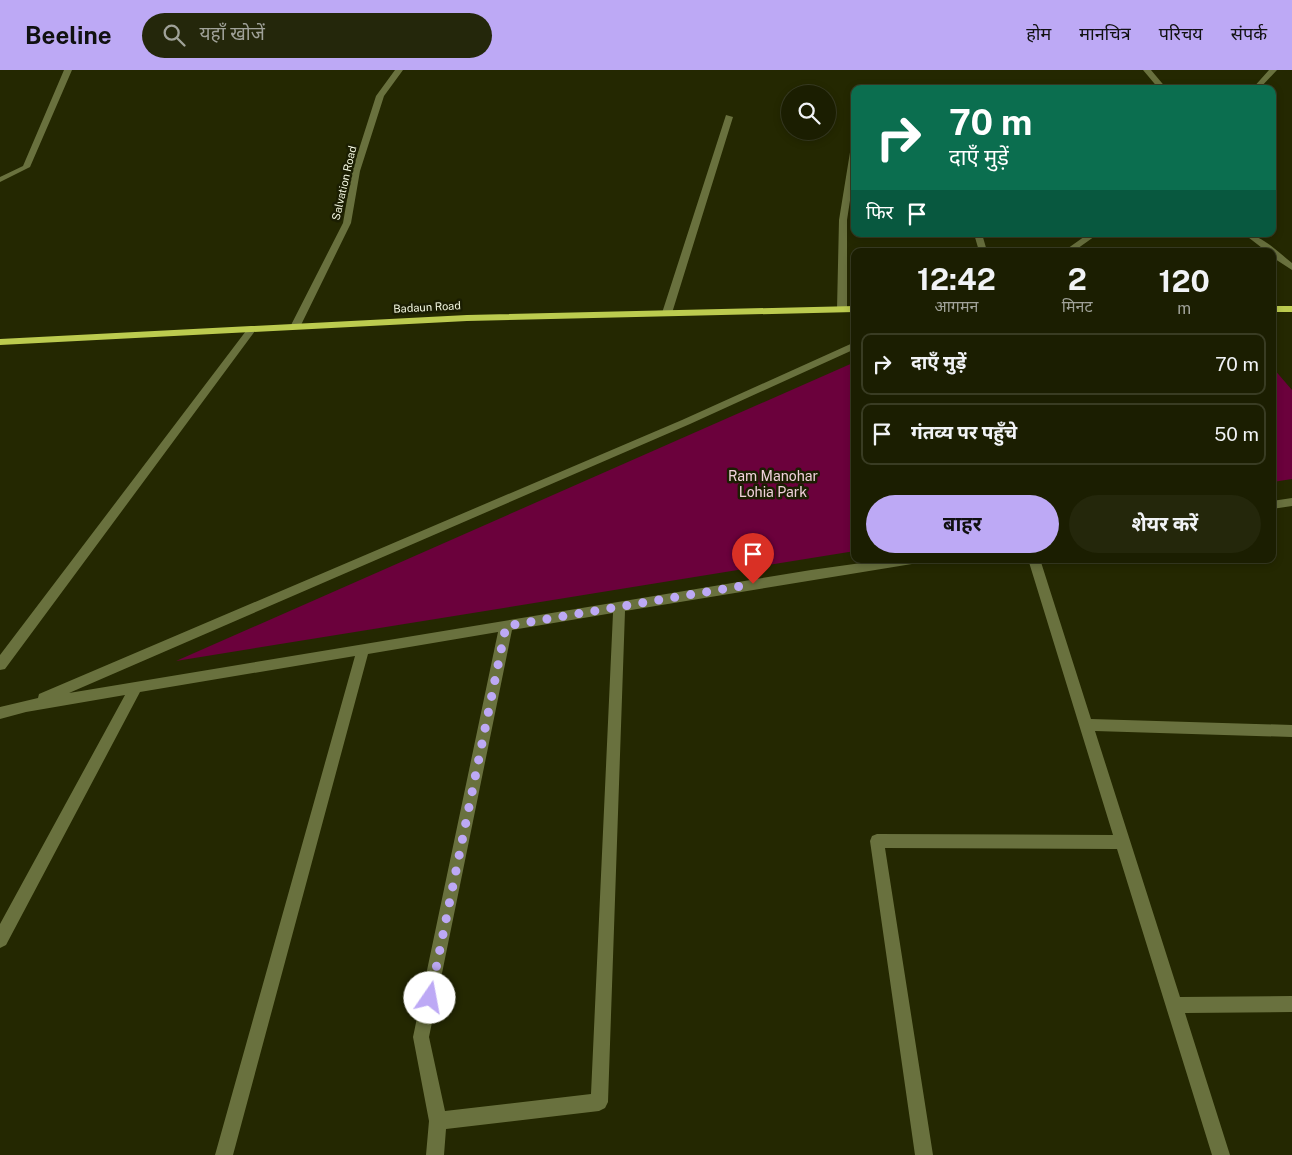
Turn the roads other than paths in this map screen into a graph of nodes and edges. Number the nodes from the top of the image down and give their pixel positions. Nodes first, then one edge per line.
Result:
1 (68, 70) edge
2 (399, 70) edge
3 (1147, 70) edge
4 (1273, 70) edge
5 (1159, 85) edge
6 (1259, 85) edge
7 (729, 118) dead end
8 (851, 168) edge
9 (0, 180) edge
10 (1089, 237) edge
11 (1252, 237) edge
12 (1073, 248) edge
13 (1267, 248) edge
14 (1276, 255) edge
15 (1292, 267) edge
16 (842, 309) junction
17 (851, 309) edge
18 (1276, 309) edge
19 (1292, 309) edge
20 (667, 313) junction
21 (295, 327) junction
22 (252, 329) junction
23 (0, 342) edge
24 (851, 347) edge
25 (1292, 502) edge
26 (1276, 504) edge
27 (893, 563) edge
28 (1035, 563) edge
29 (619, 607) junction
30 (506, 626) junction
31 (362, 650) junction
32 (0, 665) edge
33 (136, 688) junction
34 (26, 706) junction
35 (0, 713) edge
36 (1086, 725) junction
37 (1292, 731) edge
38 (1123, 842) junction
39 (0, 940) edge
40 (1292, 1004) edge
41 (1174, 1005) junction
42 (438, 1121) junction
43 (224, 1155) edge
44 (435, 1155) edge
45 (924, 1155) edge
46 (1221, 1155) edge

1 - 9 street
2 - 21 street, Salvation Road
3 - 5 street
4 - 6 street
7 - 20 street
8 - 16 street
10 - 12 street
11 - 13 street
14 - 15 street
16 - 17 highway, Badaun Road
16 - 20 highway, Badaun Road
18 - 19 highway
20 - 21 highway, Badaun Road
21 - 22 highway, Badaun Road
22 - 23 highway, Badaun Road
22 - 32 street
24 - 34 street
25 - 26 street
27 - 29 street
28 - 36 street
29 - 30 street
29 - 42 street
30 - 31 street
30 - 42 street
31 - 33 street
31 - 43 street
33 - 34 street
33 - 39 street
34 - 35 street
36 - 37 street
36 - 38 street
38 - 41 street
38 - 45 street
40 - 41 street
41 - 46 street
42 - 44 street

